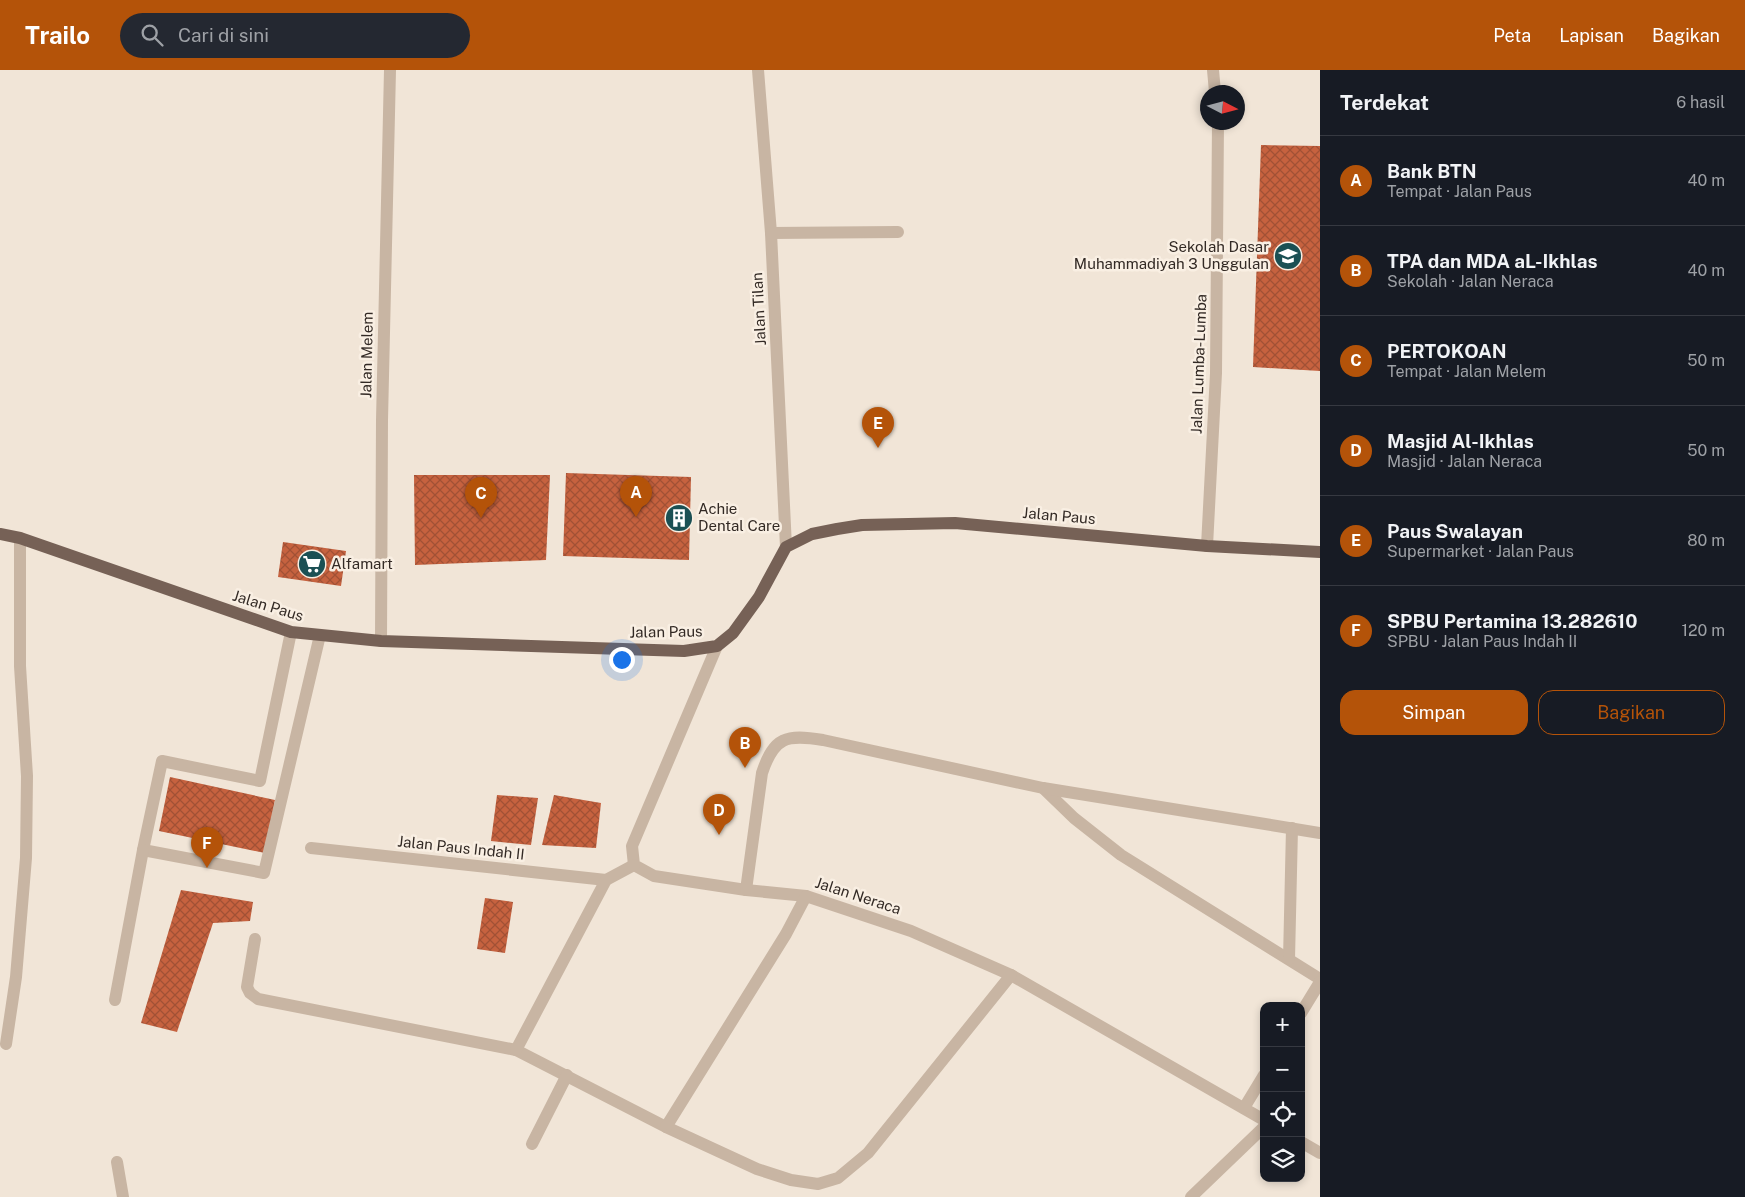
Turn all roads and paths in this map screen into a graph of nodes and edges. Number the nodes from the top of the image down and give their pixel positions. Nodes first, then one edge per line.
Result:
1 (390, 70) edge
2 (758, 70) edge
3 (1213, 70) edge
4 (1214, 85) edge
5 (1218, 130) edge
6 (898, 232) dead end
7 (771, 233) junction
8 (0, 534) edge
9 (20, 538) junction
10 (1207, 546) junction
11 (786, 547) junction
12 (1320, 552) edge
13 (292, 632) junction
14 (320, 635) junction
15 (382, 641) junction
16 (717, 646) junction
17 (1043, 788) junction
18 (1292, 828) junction
19 (1320, 833) edge
20 (311, 848) dead end
21 (142, 850) junction
22 (634, 865) junction
23 (606, 880) junction
24 (746, 890) junction
25 (806, 896) junction
26 (255, 939) dead end
27 (1289, 959) junction
28 (1011, 975) junction
29 (1320, 980) edge
30 (115, 1000) dead end
31 (1305, 1005) edge
32 (6, 1044) dead end
33 (516, 1050) junction
34 (567, 1075) junction
35 (1260, 1081) edge
36 (1244, 1108) junction
37 (1260, 1118) edge
38 (666, 1127) junction
39 (1260, 1131) edge
40 (532, 1144) dead end
41 (1305, 1144) edge
42 (1320, 1153) edge
43 (117, 1162) dead end
44 (123, 1197) edge
45 (1191, 1197) edge

1 - 15 street, Jalan Melem
2 - 7 street, Jalan Tilan
3 - 4 street
5 - 10 street, Jalan Lumba-Lumba
6 - 7 street
7 - 11 street, Jalan Tilan
8 - 9 main road, Jalan Paus
9 - 13 main road, Jalan Paus
9 - 32 street
10 - 11 main road, Jalan Paus
10 - 12 main road, Jalan Paus
11 - 16 main road, Jalan Paus
13 - 14 main road, Jalan Paus
13 - 21 street
14 - 15 main road, Jalan Paus
14 - 21 street
15 - 16 main road, Jalan Paus
16 - 22 street
17 - 18 street
17 - 24 street
17 - 27 street
18 - 19 street
18 - 27 street
20 - 23 street, Jalan Paus Indah II
21 - 30 street
22 - 23 street
22 - 24 street, Jalan Neraca
23 - 33 street
24 - 25 street, Jalan Neraca
25 - 28 street, Jalan Neraca
25 - 38 street
26 - 33 street
27 - 29 street
28 - 36 street, Jalan Neraca
28 - 38 street
29 - 31 street
33 - 34 street
34 - 38 street
34 - 40 street
35 - 36 street
36 - 37 street, Jalan Neraca
39 - 45 street
41 - 42 street
43 - 44 street

